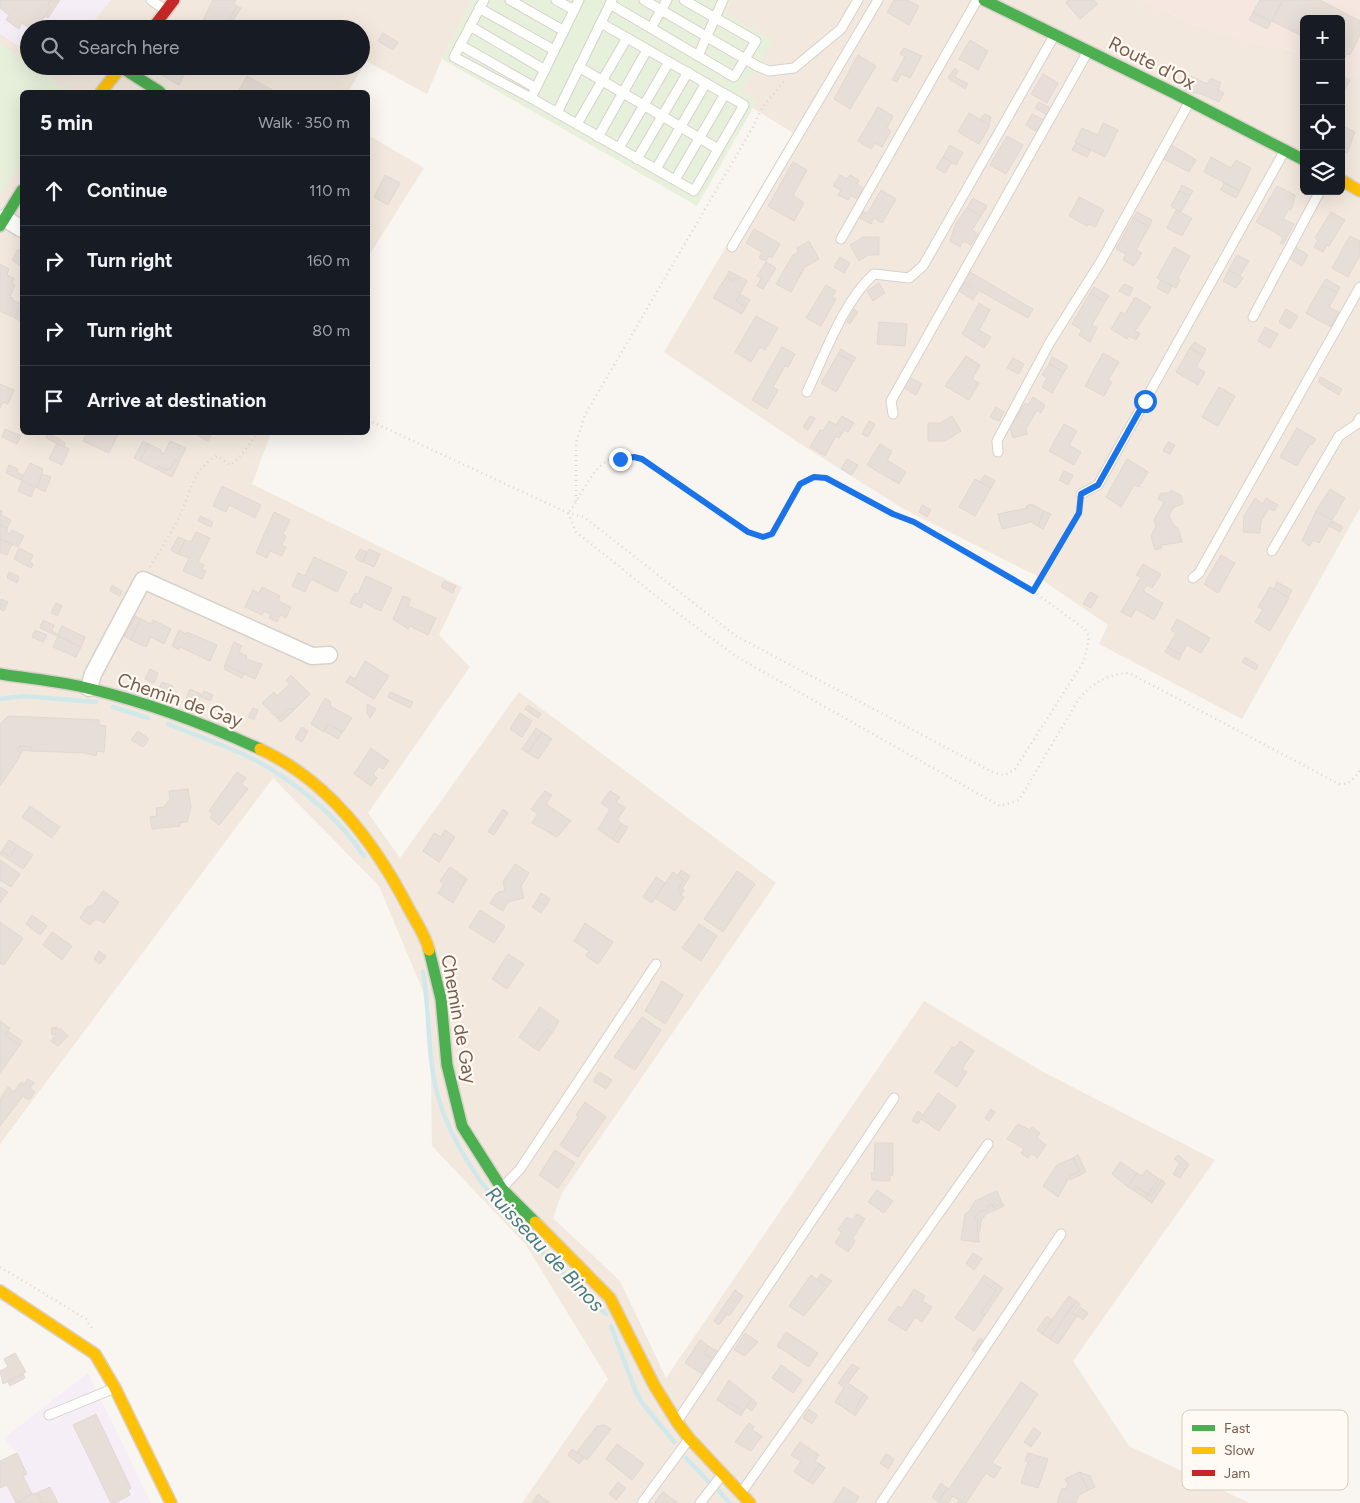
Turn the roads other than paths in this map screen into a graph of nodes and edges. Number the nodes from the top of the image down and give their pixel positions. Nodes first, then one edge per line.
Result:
1 (151, 0) edge
2 (174, 0) edge
3 (510, 0) edge
4 (556, 0) edge
5 (580, 0) edge
6 (644, 0) edge
7 (667, 0) edge
8 (684, 0) edge
9 (723, 0) edge
10 (858, 0) edge
11 (878, 0) edge
12 (977, 0) edge
13 (984, 0) edge
14 (611, 2) edge
15 (482, 4) edge
16 (574, 10) junction
17 (661, 10) junction
18 (166, 11) junction
19 (716, 18) junction
20 (159, 20) edge
21 (601, 23) junction
22 (470, 26) junction
23 (651, 28) junction
24 (564, 31) junction
25 (1055, 34) junction
26 (707, 37) junction
27 (627, 38) junction
28 (460, 45) junction
29 (554, 50) junction
30 (647, 50) junction
31 (1089, 50) junction
32 (698, 56) junction
33 (745, 59) junction
34 (669, 62) junction
35 (579, 67) junction
36 (545, 70) junction
37 (688, 72) junction
38 (115, 75) edge
39 (133, 75) edge
40 (602, 81) junction
41 (706, 83) junction
42 (536, 88) junction
43 (103, 90) edge
44 (157, 90) edge
45 (623, 93) junction
46 (725, 94) junction
47 (531, 98) junction
48 (1190, 101) junction
49 (644, 105) junction
50 (557, 112) junction
51 (662, 116) junction
52 (577, 124) junction
53 (681, 127) junction
54 (598, 137) junction
55 (700, 138) junction
56 (618, 148) junction
57 (718, 149) junction
58 (1285, 150) junction
59 (1300, 158) edge
60 (637, 159) junction
61 (656, 170) junction
62 (675, 180) junction
63 (1345, 182) edge
64 (1360, 190) edge
65 (20, 193) edge
66 (1318, 195) edge
67 (2, 222) edge
68 (20, 228) edge
69 (841, 239) dead end
70 (732, 247) dead end
71 (1360, 287) edge
72 (1253, 317) dead end
73 (807, 392) dead end
74 (893, 414) dead end
75 (1360, 418) edge
76 (998, 452) dead end
77 (1081, 494) road end
78 (1272, 551) dead end
79 (1193, 578) dead end
80 (329, 655) dead end
81 (0, 674) edge
82 (89, 688) junction
83 (656, 964) dead end
84 (894, 1098) dead end
85 (988, 1144) dead end
86 (502, 1189) junction
87 (1061, 1234) dead end
88 (0, 1291) edge
89 (115, 1388) junction
90 (50, 1415) dead end
91 (677, 1422) junction
92 (689, 1438) junction
93 (722, 1474) junction
94 (740, 1494) junction
95 (171, 1503) edge
96 (642, 1503) edge
97 (700, 1503) edge
98 (750, 1503) edge
99 (881, 1503) edge

1 - 18 lane
2 - 18 street
3 - 24 lane
4 - 16 lane
5 - 16 lane
6 - 17 lane
7 - 17 lane
8 - 19 lane
9 - 19 lane
10 - 33 lane
11 - 70 lane
12 - 69 lane
13 - 25 street, Route d'Ox
14 - 21 lane
14 - 23 lane
15 - 22 lane
15 - 29 lane
16 - 24 lane
17 - 23 lane
17 - 26 lane
18 - 20 street
19 - 26 lane
19 - 33 lane
21 - 27 lane
21 - 35 lane
22 - 28 lane
22 - 36 lane
23 - 32 lane
24 - 29 lane
25 - 31 street, Route d'Ox
25 - 73 lane
26 - 32 lane
26 - 33 lane
27 - 30 lane
27 - 40 lane
28 - 42 lane
28 - 47 lane
29 - 36 lane
30 - 34 lane
30 - 45 lane
31 - 48 street, Route d'Ox
31 - 74 lane
32 - 33 lane
34 - 37 lane
34 - 49 lane
35 - 40 lane
35 - 50 lane
36 - 42 lane
37 - 41 lane
37 - 51 lane
38 - 43 street
39 - 44 street
40 - 45 lane
40 - 52 lane
41 - 46 lane
41 - 53 lane
42 - 47 lane
45 - 49 lane
45 - 54 lane
46 - 55 lane
46 - 57 lane
47 - 50 lane
48 - 58 street, Route d'Ox
48 - 76 lane
49 - 51 lane
49 - 56 lane
50 - 52 lane
51 - 53 lane
51 - 60 lane
52 - 54 lane
53 - 55 lane
53 - 61 lane
54 - 56 lane
55 - 57 lane
55 - 62 lane
56 - 60 lane
57 - 62 lane
58 - 59 street, Route d'Ox
58 - 77 lane
60 - 61 lane
61 - 62 lane
63 - 64 street
65 - 67 street
66 - 72 lane
67 - 68 street
71 - 79 lane
75 - 78 lane
80 - 82 street
81 - 82 street, Chemin de Gay
82 - 86 street, Chemin de Gay
83 - 86 lane
84 - 91 lane
85 - 94 lane
86 - 91 street, Chemin de Gay
87 - 99 lane
88 - 89 street
89 - 90 lane
89 - 95 street
91 - 92 street, Chemin de Gay
92 - 93 street, Chemin de Gay
92 - 96 lane
93 - 94 street, Chemin de Gay
93 - 97 lane
94 - 98 street, Chemin de Gay

